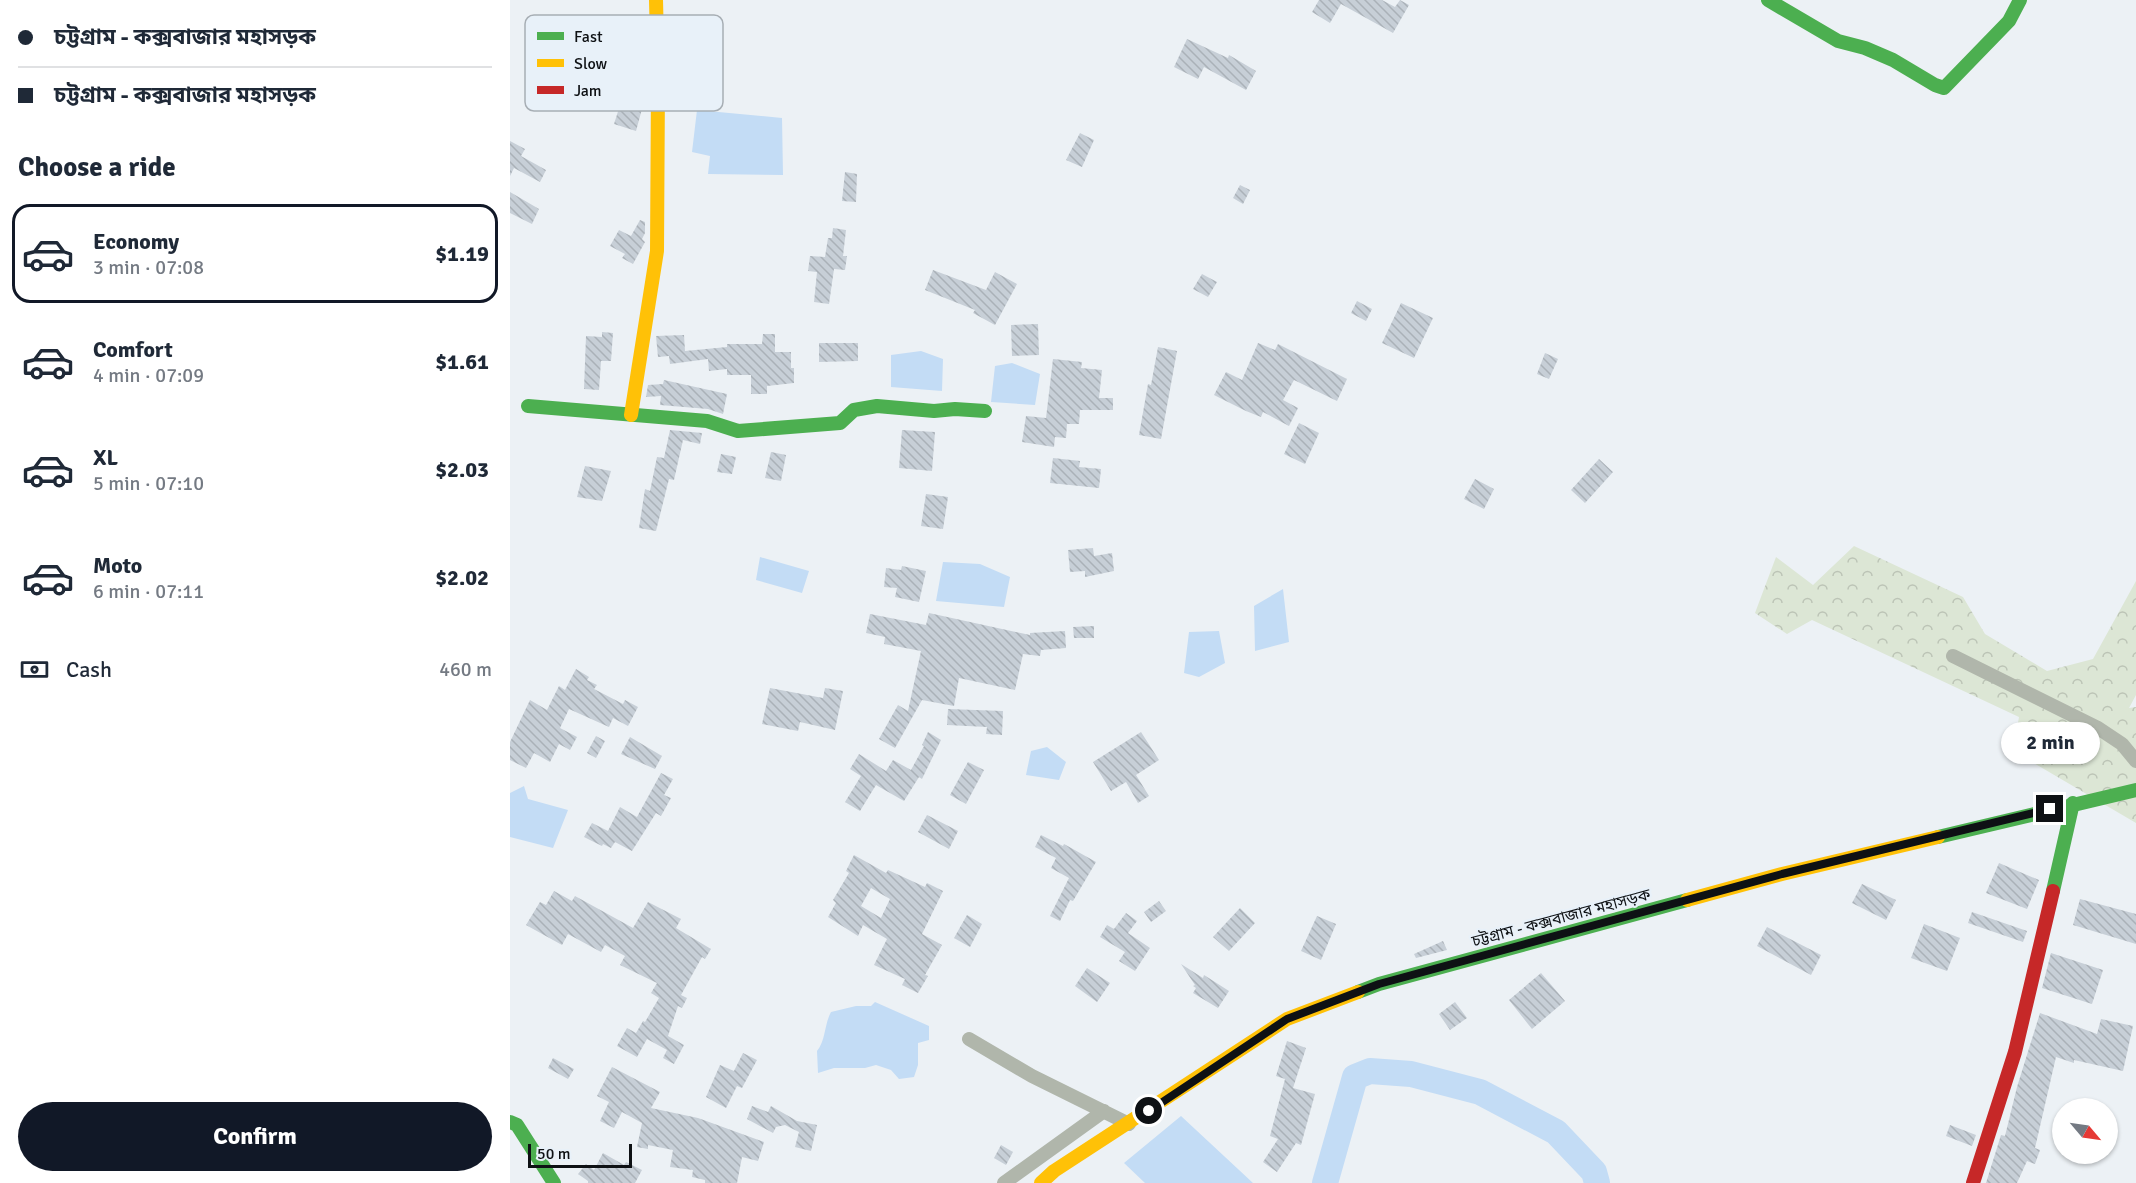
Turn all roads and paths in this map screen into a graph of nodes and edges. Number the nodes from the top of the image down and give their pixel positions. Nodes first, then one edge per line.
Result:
1 (656, 0) edge
2 (1768, 0) edge
3 (2020, 0) edge
4 (656, 15) edge
5 (658, 111) edge
6 (528, 406) dead end
7 (985, 411) dead end
8 (631, 415) junction
9 (1953, 656) dead end
10 (2136, 761) edge
11 (2136, 790) edge
12 (2073, 803) junction
13 (969, 1039) dead end
14 (1104, 1111) junction
15 (510, 1122) edge
16 (1129, 1124) junction
17 (554, 1183) edge
18 (1004, 1183) edge
19 (1041, 1183) edge
20 (1973, 1183) edge

1 - 4 main road
2 - 3 main road
5 - 8 main road
6 - 8 main road
7 - 8 main road
9 - 10 street
11 - 12 main road, চট্টগ্রাম - কক্সবাজার মহাসড়ক
12 - 16 main road, চট্টগ্রাম - কক্সবাজার মহাসড়ক
12 - 20 main road
13 - 14 street
14 - 16 street
14 - 18 street
15 - 17 main road
16 - 19 main road, চট্টগ্রাম - কক্সবাজার মহাসড়ক

